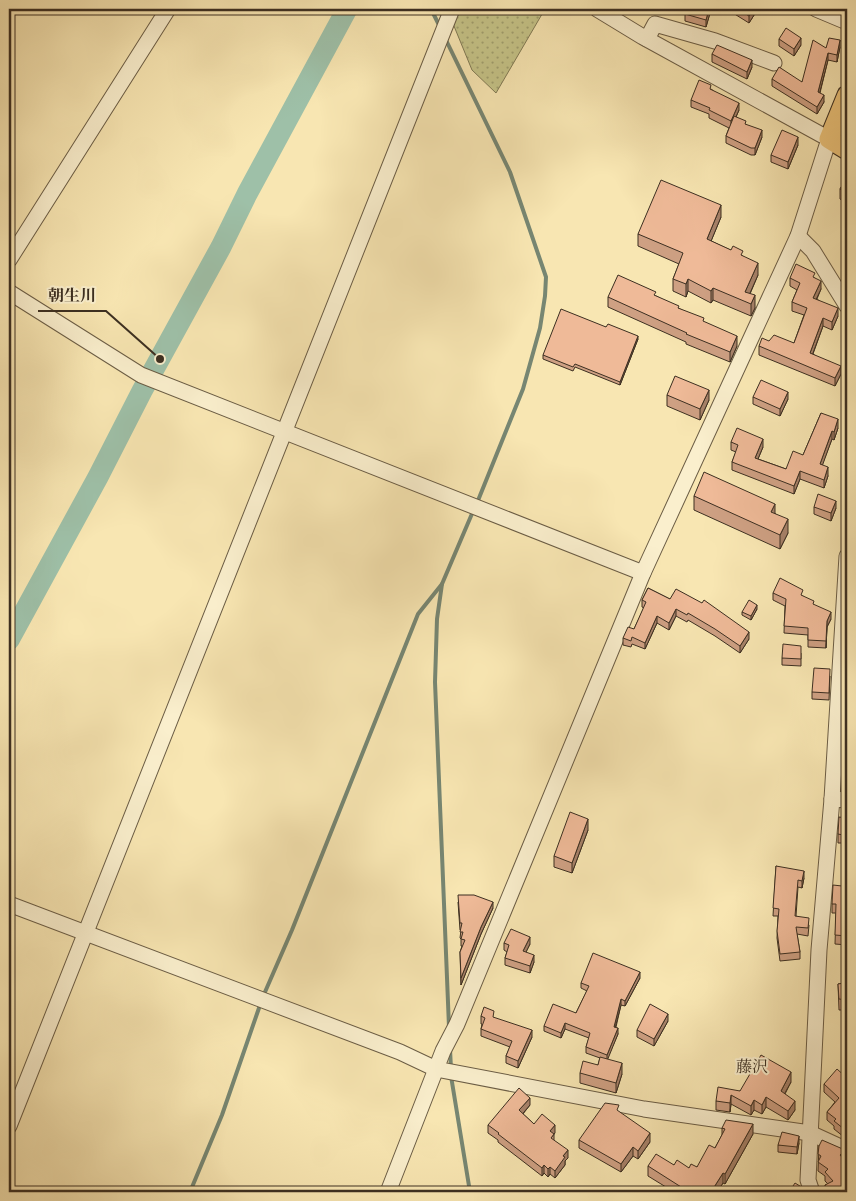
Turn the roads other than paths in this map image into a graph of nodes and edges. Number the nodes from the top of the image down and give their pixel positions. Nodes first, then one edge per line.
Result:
1 (168, 9) edge
2 (452, 9) edge
3 (597, 9) edge
4 (816, 9) edge
5 (847, 22) edge
6 (647, 39) junction
7 (774, 63) dead end
8 (847, 96) edge
9 (829, 140) junction
10 (847, 150) edge
11 (798, 236) junction
12 (9, 260) edge
13 (9, 292) edge
14 (847, 306) edge
15 (285, 432) junction
16 (847, 556) edge
17 (643, 573) junction
18 (847, 578) edge
19 (844, 651) edge
20 (832, 799) junction
21 (847, 800) edge
22 (9, 904) edge
23 (85, 932) junction
24 (440, 1069) junction
25 (9, 1126) edge
26 (810, 1133) junction
27 (847, 1150) edge
28 (388, 1192) edge
29 (812, 1192) edge

1 - 12 street
2 - 15 street
3 - 6 street
4 - 5 street
6 - 7 street
6 - 9 street
8 - 9 main road
9 - 10 main road
9 - 11 street
11 - 14 street
11 - 17 street
13 - 15 street
15 - 17 street
15 - 23 street
16 - 18 street
17 - 24 street
18 - 19 street
19 - 20 street
20 - 21 street
20 - 26 street
22 - 23 street
23 - 24 street
23 - 25 street
24 - 26 street
24 - 28 street
26 - 27 street
26 - 29 street

